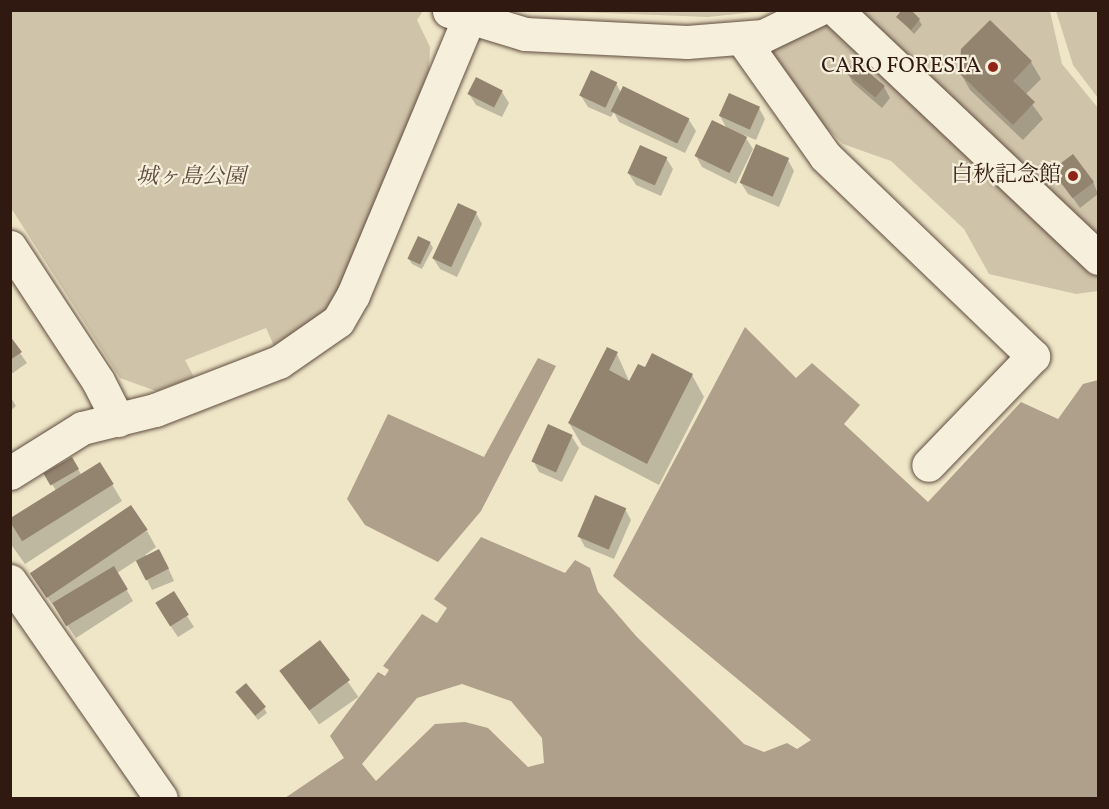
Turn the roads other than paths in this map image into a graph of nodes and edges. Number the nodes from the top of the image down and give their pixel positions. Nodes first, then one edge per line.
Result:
1 (817, 10) edge
2 (836, 10) edge
3 (457, 15) edge
4 (742, 39) junction
5 (10, 247) edge
6 (1098, 258) edge
7 (118, 420) junction
8 (928, 465) dead end
9 (10, 473) edge
10 (10, 581) edge
11 (161, 798) edge

1 - 4 street
2 - 6 street
3 - 4 street
3 - 7 street
4 - 8 street
5 - 7 street
7 - 9 street
10 - 11 street

